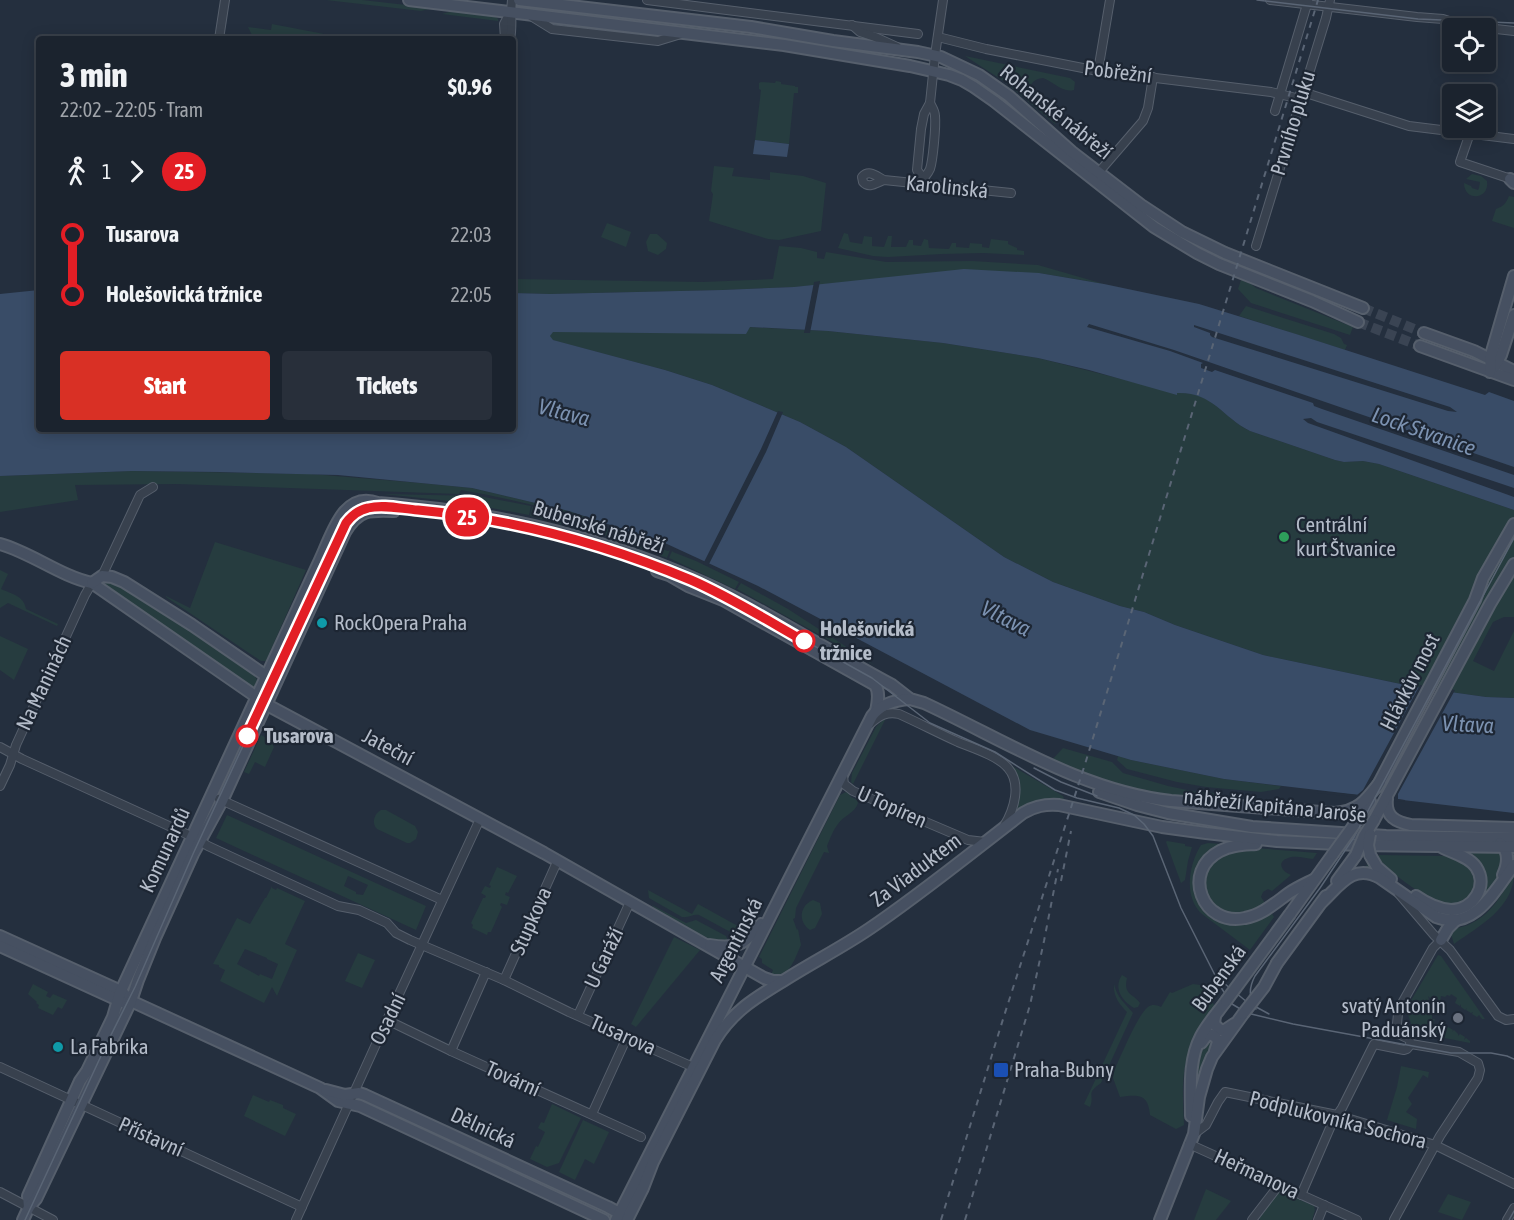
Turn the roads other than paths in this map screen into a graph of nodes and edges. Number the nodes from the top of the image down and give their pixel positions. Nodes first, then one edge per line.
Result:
1 (225, 0) edge
2 (409, 0) edge
3 (512, 0) edge
4 (519, 0) edge
5 (647, 0) edge
6 (943, 0) edge
7 (1110, 0) edge
8 (1270, 0) edge
9 (1308, 2) edge
10 (1329, 3) edge
11 (510, 12) junction
12 (852, 25) junction
13 (1514, 31) edge
14 (918, 34) dead end
15 (219, 36) edge
16 (506, 36) edge
17 (938, 37) junction
18 (904, 50) junction
19 (935, 55) junction
20 (934, 71) junction
21 (1098, 71) junction
22 (1153, 77) junction
23 (1280, 91) junction
24 (1301, 97) junction
25 (930, 103) junction
26 (1275, 111) dead end
27 (1442, 130) edge
28 (1496, 137) edge
29 (1469, 138) edge
30 (1514, 139) edge
31 (1099, 172) junction
32 (884, 180) dead end
33 (1513, 180) edge
34 (922, 181) junction
35 (1011, 194) dead end
36 (1256, 246) dead end
37 (1514, 276) edge
38 (1363, 308) tunnel mouth
39 (1514, 315) edge
40 (1358, 322) tunnel mouth
41 (1502, 322) junction
42 (1424, 333) tunnel mouth
43 (1420, 346) tunnel mouth
44 (1473, 351) junction
45 (1492, 364) junction
46 (1514, 371) edge
47 (1514, 380) edge
48 (153, 487) dead end
49 (345, 511) joint
50 (352, 520) joint
51 (1513, 525) edge
52 (0, 544) edge
53 (1514, 564) edge
54 (102, 576) junction
55 (92, 583) junction
56 (271, 679) junction
57 (910, 699) junction
58 (262, 700) junction
59 (876, 711) junction
60 (866, 727) junction
61 (1011, 746) junction
62 (0, 747) edge
63 (13, 754) junction
64 (843, 774) junction
65 (1380, 782) junction
66 (0, 786) edge
67 (217, 798) junction
68 (1387, 798) junction
69 (1074, 808) joint
70 (480, 819) junction
71 (1374, 820) junction
72 (1514, 828) edge
73 (1001, 829) junction
74 (1489, 838) junction
75 (1514, 838) edge
76 (197, 839) junction
77 (1277, 841) junction
78 (985, 843) junction
79 (1437, 846) junction
80 (1509, 847) edge
81 (1333, 854) joint
82 (1356, 855) joint
83 (557, 862) junction
84 (1514, 865) edge
85 (1313, 880) junction
86 (1393, 888) junction
87 (1496, 889) junction
88 (442, 900) junction
89 (630, 902) junction
90 (1322, 902) junction
91 (776, 905) junction
92 (1456, 920) junction
93 (0, 936) edge
94 (1441, 940) junction
95 (701, 943) junction
96 (423, 945) junction
97 (0, 946) edge
98 (744, 967) junction
99 (486, 972) junction
100 (504, 980) junction
101 (783, 981) junction
102 (119, 996) junction
103 (131, 1001) junction
104 (578, 1015) junction
105 (1215, 1016) junction
106 (387, 1020) junction
107 (1511, 1020) edge
108 (1231, 1029) junction
109 (627, 1037) junction
110 (1411, 1044) junction
111 (451, 1051) junction
112 (1195, 1054) junction
113 (1212, 1058) junction
114 (0, 1067) edge
115 (693, 1067) junction
116 (1225, 1092) joint
117 (351, 1099) junction
118 (76, 1103) junction
119 (592, 1114) junction
120 (1337, 1115) junction
121 (641, 1137) dead end
122 (1192, 1139) junction
123 (1435, 1145) junction
124 (552, 1181) junction
125 (1514, 1184) edge
126 (1279, 1185) junction
127 (0, 1192) edge
128 (546, 1193) junction
129 (1301, 1195) junction
130 (1324, 1205) junction
131 (29, 1207) junction
132 (302, 1207) junction
133 (1514, 1208) edge
134 (621, 1218) edge
135 (23, 1220) edge
136 (53, 1220) edge
137 (296, 1220) edge
138 (604, 1220) edge
139 (1160, 1220) edge
140 (1253, 1220) edge
141 (1318, 1220) edge
142 (1357, 1220) edge
143 (1394, 1220) edge
144 (1507, 1220) edge

1 - 15 street
2 - 11 main road, Rohanské nábřeží
3 - 11 street
4 - 18 main road, Rohanské nábřeží
5 - 12 street
6 - 17 street
7 - 21 street
8 - 9 street
9 - 10 street
9 - 23 street, Prvního pluku
10 - 13 street
10 - 24 street, Prvního pluku
11 - 16 street
11 - 20 main road, Rohanské nábřeží
12 - 14 street
12 - 18 street
17 - 19 street
17 - 21 street, Pobřežní
18 - 19 main road, Rohanské nábřeží
19 - 20 street
19 - 31 main road, Rohanské nábřeží
20 - 25 street
20 - 40 main road, Rohanské nábřeží
21 - 22 street, Pobřežní
22 - 23 street, Pobřežní
22 - 31 street
23 - 24 street, Pobřežní
23 - 26 street, Prvního pluku
24 - 27 street, Pobřežní
24 - 36 street, Prvního pluku
25 - 34 street
25 - 34 street
28 - 30 street, Pobřežní
29 - 33 street
31 - 38 main road, Rohanské nábřeží
32 - 34 street, Karolinská
34 - 35 street, Karolinská
37 - 41 main road
39 - 45 main road
41 - 44 main road
41 - 45 main road
42 - 44 main road
43 - 45 main road
44 - 45 main road
45 - 46 main road
45 - 47 main road
48 - 54 street
49 - 56 main road, Komunardů
49 - 57 main road, Bubenské nábřeží
50 - 56 main road, Komunardů
50 - 59 main road, Bubenské nábřeží
51 - 65 main road, Hlávkův most
52 - 55 main road, Jateční
53 - 68 main road, Hlávkův most
54 - 55 main road
54 - 56 main road
55 - 58 main road, Jateční
55 - 63 street, Na Maninách
56 - 58 main road, Komunardů
57 - 59 main road
57 - 61 main road
58 - 67 main road, Komunardů
58 - 70 main road, Jateční
59 - 60 main road, Argentinská
60 - 64 main road, Argentinská
60 - 73 street
61 - 65 main road
61 - 74 main road, nábřeží Kapitána Jaroše
62 - 63 street, Tusarova
63 - 66 street, Na Maninách
63 - 76 street, Tusarova
64 - 78 street, U Topíren
64 - 91 main road, Argentinská
65 - 81 main road, Hlávkův most, bridge
67 - 76 main road, Komunardů
67 - 88 street
68 - 71 main road, Hlávkův most
68 - 72 main road
69 - 73 main road, Za Viaduktem
69 - 77 main road, nábřeží Kapitána Jaroše
70 - 83 main road, Jateční
70 - 88 street, Osadní
71 - 79 main road, bridge
71 - 82 main road, Hlávkův most, bridge
73 - 78 main road, Za Viaduktem
74 - 75 main road, nábřeží Kapitána Jaroše
74 - 80 main road
76 - 96 street, Tusarova
76 - 102 main road, Komunardů
76 - 103 main road, Komunardů
77 - 79 main road, nábřeží Kapitána Jaroše
77 - 85 main road
78 - 101 main road, Za Viaduktem
79 - 80 main road, nábřeží Kapitána Jaroše
80 - 87 main road
81 - 85 main road, Bubenská
82 - 90 main road, Bubenská
83 - 89 main road, Jateční
83 - 100 street, Stupkova
84 - 87 main road
85 - 105 main road, Bubenská, bridge
86 - 90 main road
86 - 92 main road
86 - 94 street
87 - 92 main road
88 - 96 street, Osadní
89 - 95 main road, Jateční
89 - 104 street, U Garáží
90 - 108 main road, Bubenská, bridge
91 - 95 main road, Jateční
91 - 98 main road, Argentinská
92 - 94 main road
93 - 102 main road, Dělnická
94 - 107 street
94 - 110 street
95 - 98 main road, Jateční
96 - 99 street, Tusarova
96 - 106 street, Osadní
97 - 102 main road, Dělnická
98 - 101 main road, Jateční
98 - 115 main road, Argentinská
99 - 100 street, Tusarova
99 - 111 street
100 - 104 street, Tusarova
101 - 134 main road, Argentinská
102 - 103 main road, Dělnická
102 - 118 main road, Komunardů
103 - 117 main road, Dělnická
103 - 118 main road, Komunardů
104 - 109 street, Tusarova
105 - 108 main road
105 - 112 main road, Bubenská
106 - 111 street, Tovární
106 - 117 street, Osadní
108 - 113 main road, Bubenská
109 - 115 street, Tusarova
109 - 119 street
110 - 120 street
110 - 123 street
111 - 119 street, Tovární
112 - 113 main road
112 - 122 main road, Bubenská
113 - 122 main road, Bubenská
114 - 118 street, Přístavní
115 - 134 main road, Argentinská
116 - 120 street, Podplukovníka Sochora
116 - 122 street, Bubenská
117 - 124 main road, Dělnická
117 - 128 main road, Dělnická
117 - 132 street, Osadní
118 - 131 main road, Komunardů
118 - 132 street, Přístavní
119 - 121 street, Tovární
120 - 123 street, Podplukovníka Sochora
120 - 129 street
122 - 126 street, Heřmanova
122 - 139 main road, Bubenská
123 - 125 street, Podplukovníka Sochora
123 - 143 street
124 - 128 street
124 - 134 main road, Dělnická
126 - 129 street, Heřmanova
126 - 140 street
127 - 131 street
128 - 138 main road, Dělnická
129 - 130 street, Heřmanova
130 - 141 street
130 - 142 street, Heřmanova
131 - 135 main road, Komunardů
131 - 136 street
132 - 137 street, Osadní
133 - 144 street

